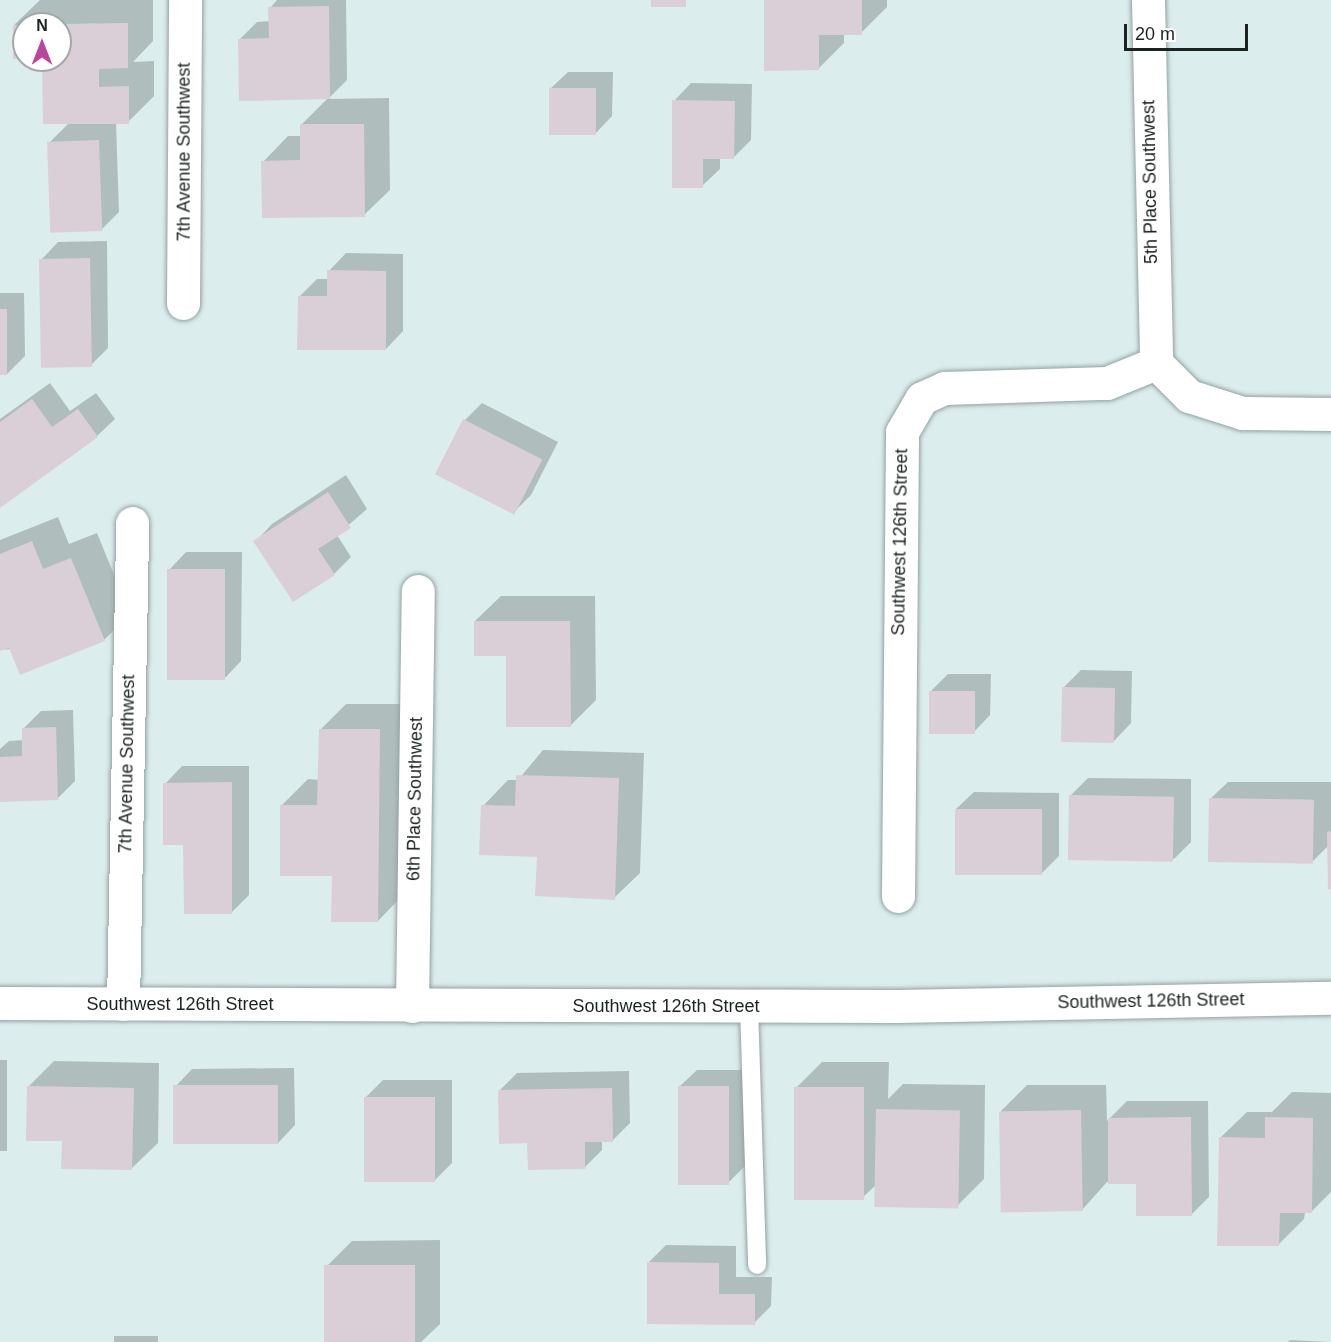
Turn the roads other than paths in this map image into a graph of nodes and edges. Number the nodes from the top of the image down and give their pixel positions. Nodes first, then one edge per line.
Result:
1 (185, 0) edge
2 (1148, 0) edge
3 (183, 303) dead end
4 (1156, 363) junction
5 (1331, 414) edge
6 (132, 524) dead end
7 (418, 591) dead end
8 (898, 896) dead end
9 (1331, 998) edge
10 (0, 1003) edge
11 (123, 1004) junction
12 (412, 1006) junction
13 (749, 1006) junction
14 (757, 1265) dead end

1 - 3 street, 7th Avenue Southwest
2 - 4 street, 5th Place Southwest
4 - 5 street
4 - 8 street, Southwest 126th Street
6 - 11 street, 7th Avenue Southwest
7 - 12 street, 6th Place Southwest
9 - 13 street, Southwest 126th Street
10 - 11 street, Southwest 126th Street
11 - 12 street, Southwest 126th Street
12 - 13 street, Southwest 126th Street
13 - 14 lane

